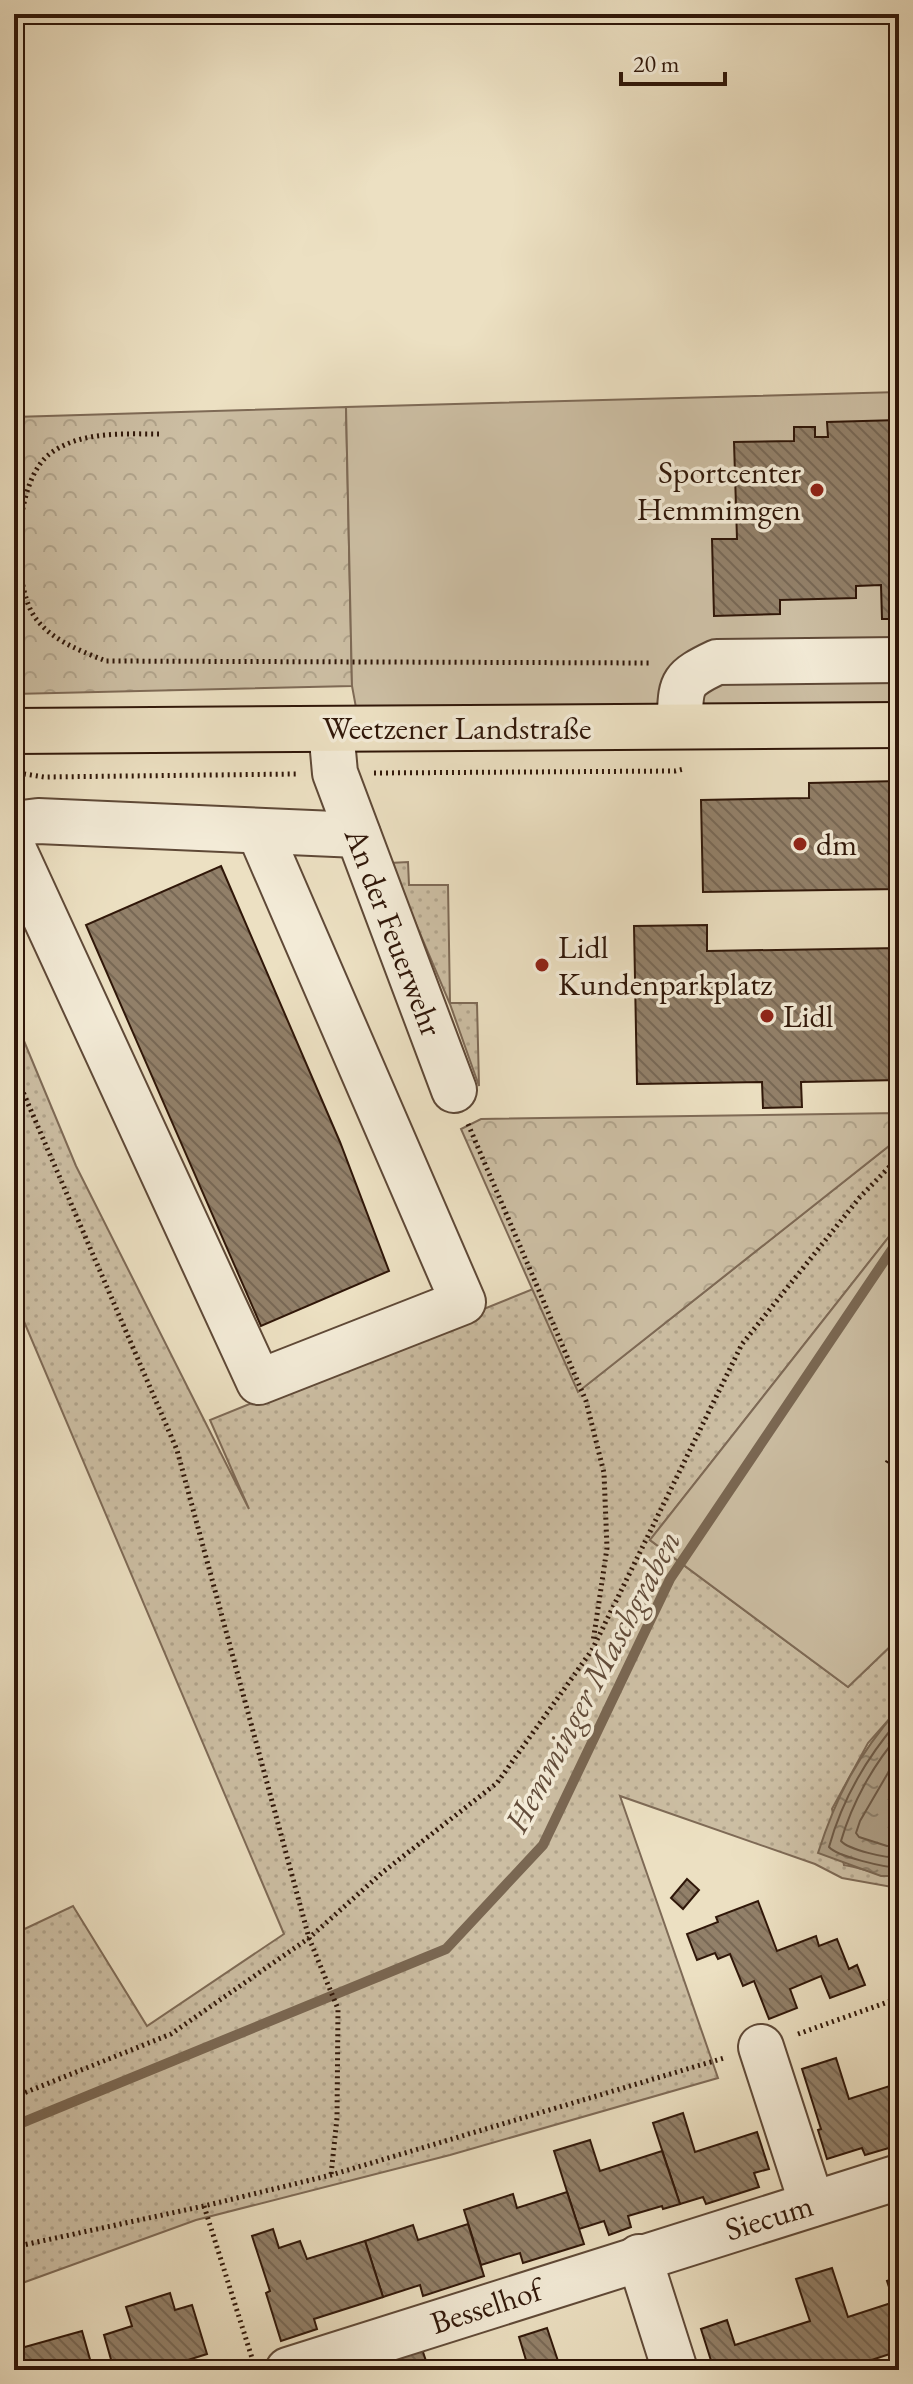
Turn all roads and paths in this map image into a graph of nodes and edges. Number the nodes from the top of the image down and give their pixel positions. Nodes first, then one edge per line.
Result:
1 (159, 434) dead end
2 (899, 660) edge
3 (691, 674) junction
4 (899, 725) edge
5 (679, 726) junction
6 (331, 729) junction
7 (14, 731) edge
8 (14, 824) edge
9 (259, 831) junction
10 (358, 835) junction
11 (14, 850) edge
12 (14, 1071) edge
13 (454, 1090) joint
14 (899, 1157) edge
15 (899, 1443) edge
16 (887, 1463) dead end
17 (592, 1650) junction
18 (309, 1938) junction
19 (899, 1998) edge
20 (761, 2047) junction
21 (14, 2097) edge
22 (331, 2175) junction
23 (899, 2177) edge
24 (812, 2204) junction
25 (204, 2206) junction
26 (14, 2247) edge
27 (639, 2257) junction
28 (255, 2370) edge
29 (288, 2370) edge
30 (675, 2370) edge

1 - 3 path
2 - 3 street
3 - 5 street
4 - 5 main road, Weetzener Landstraße
5 - 6 main road, Weetzener Landstraße
6 - 7 main road, Weetzener Landstraße
6 - 10 street, An der Feuerwehr
8 - 9 street
9 - 10 street
9 - 11 street
10 - 13 street, An der Feuerwehr
12 - 18 path
13 - 17 path
14 - 17 path
15 - 16 path
17 - 18 path
18 - 21 path
18 - 22 path
19 - 20 path
20 - 22 path
20 - 24 street
22 - 25 path
23 - 24 street, Siecum
24 - 27 street, Siecum
25 - 26 path
25 - 28 path
27 - 29 street, Besselhof
27 - 30 street

